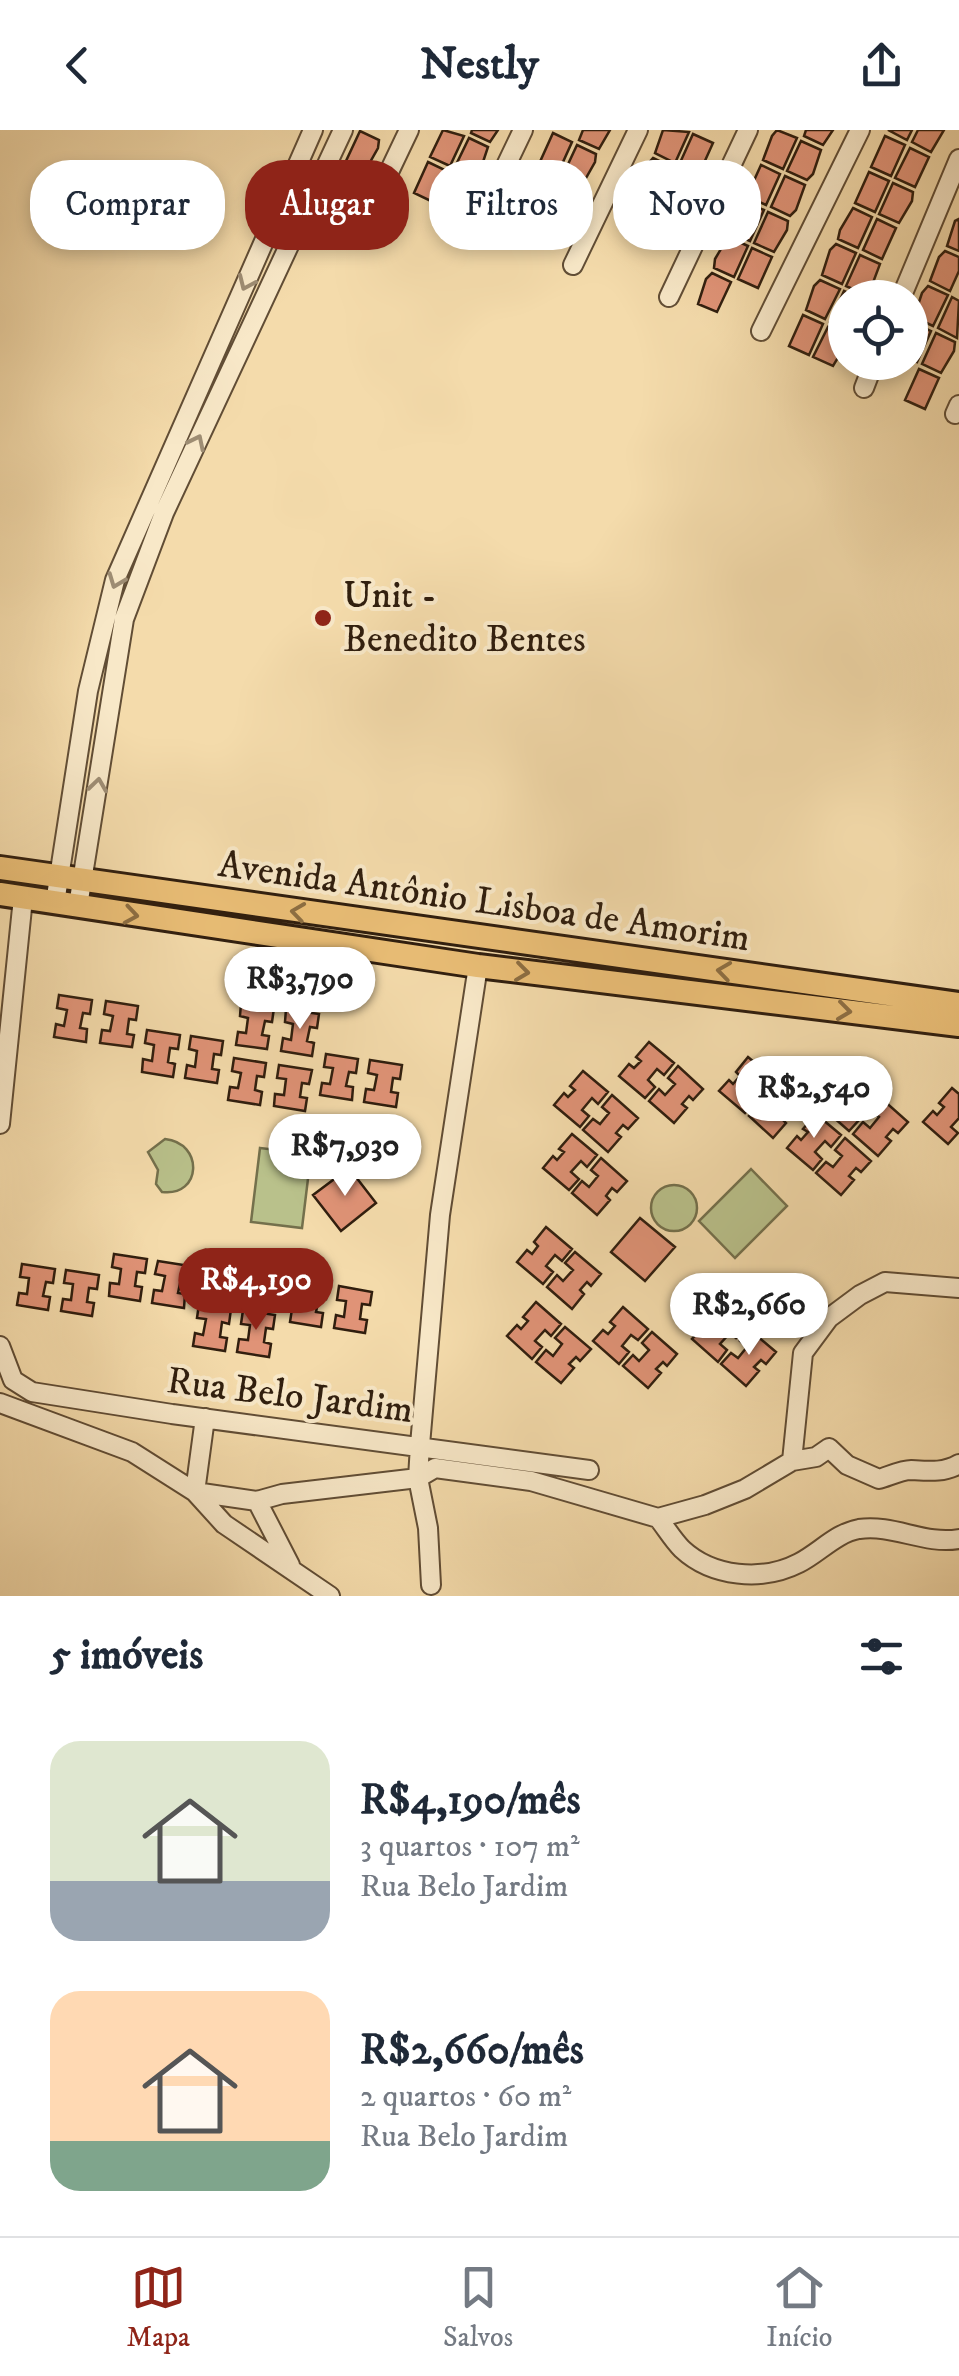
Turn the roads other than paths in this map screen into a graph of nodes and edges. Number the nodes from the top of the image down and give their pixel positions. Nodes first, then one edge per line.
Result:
1 (314, 130) edge
2 (344, 130) edge
3 (409, 130) edge
4 (522, 130) edge
5 (638, 130) edge
6 (748, 130) edge
7 (860, 130) edge
8 (959, 159) edge
9 (395, 160) edge
10 (508, 160) edge
11 (572, 265) dead end
12 (909, 280) edge
13 (669, 298) dead end
14 (761, 331) dead end
15 (867, 380) edge
16 (864, 388) dead end
17 (170, 478) junction
18 (0, 868) edge
19 (70, 879) junction
20 (12, 896) edge
21 (67, 904) junction
22 (478, 966) junction
23 (959, 1004) edge
24 (959, 1025) edge
25 (0, 1124) edge
26 (959, 1288) edge
27 (1, 1353) edge
28 (0, 1402) edge
29 (205, 1418) junction
30 (420, 1445) junction
31 (792, 1462) junction
32 (959, 1464) edge
33 (589, 1470) dead end
34 (418, 1478) junction
35 (195, 1492) junction
36 (257, 1501) junction
37 (658, 1518) junction
38 (959, 1539) edge
39 (290, 1566) junction
40 (432, 1585) dead end
41 (330, 1596) edge

1 -> 17 street
17 -> 2 street
3 - 9 street
4 - 10 street
5 - 11 street
6 - 13 street
7 - 14 street
8 - 12 street
15 - 16 street
17 - 19 street
18 - 19 main road, Avenida Antônio Lisboa de Amorim
19 - 21 street
23 -> 19 main road, Avenida Antônio Lisboa de Amorim
20 - 21 main road, Avenida Antônio Lisboa de Amorim
20 - 25 street
21 -> 22 main road, Avenida Antônio Lisboa de Amorim
22 -> 24 main road, Avenida Antônio Lisboa de Amorim
22 - 30 street
26 - 31 street
27 - 29 street, Rua Belo Jardim
28 - 35 street
29 - 30 street, Rua Belo Jardim
29 - 35 street
30 - 33 street, Rua Belo Jardim
30 - 34 street
31 - 32 street
31 - 37 street
34 - 36 street, Rua Belo Jardim
34 - 37 street, Rua Belo Jardim
34 - 40 street
35 - 36 street, Rua Belo Jardim
35 - 39 street
36 - 39 street
37 - 38 street
39 - 41 street

